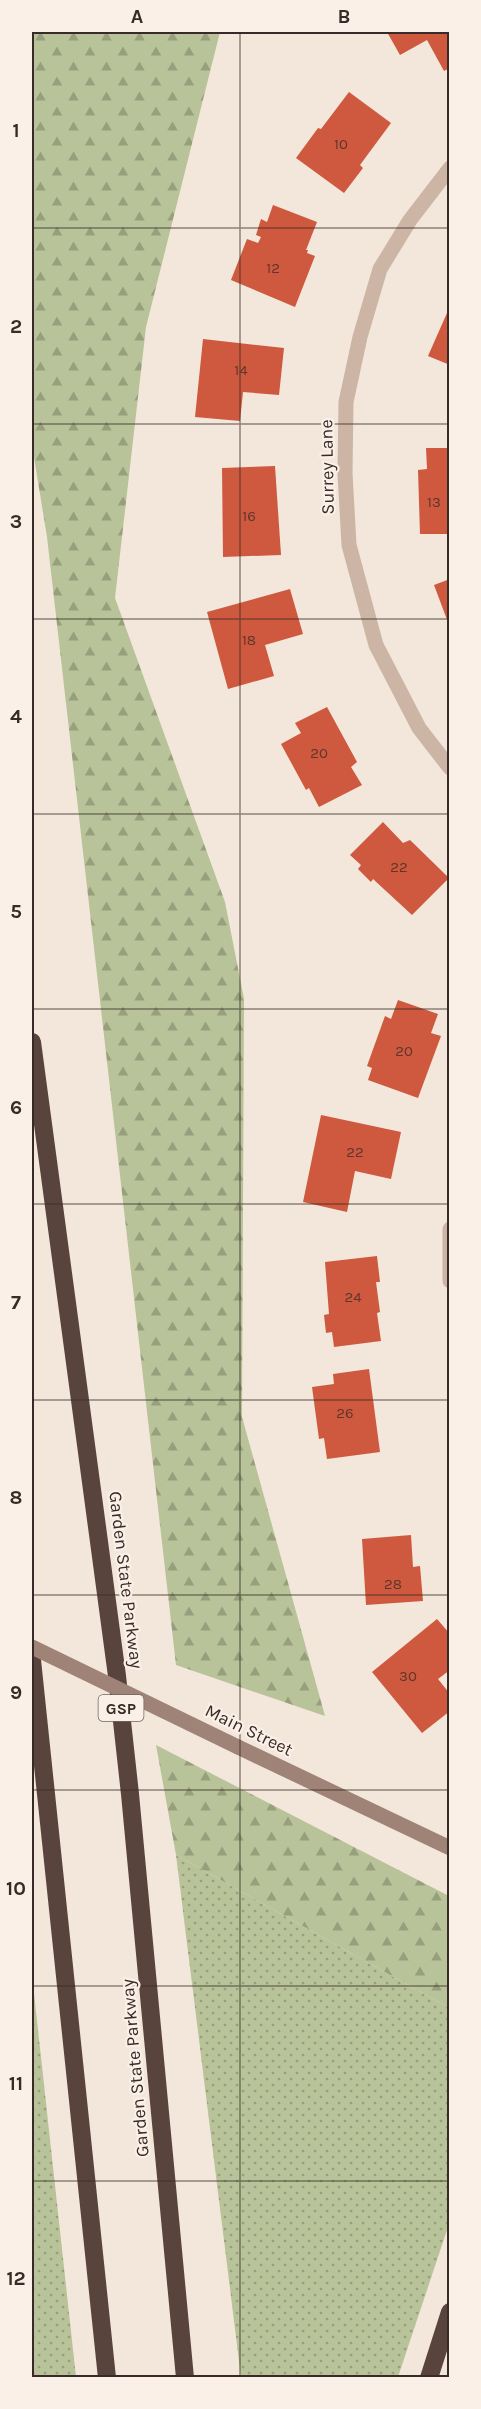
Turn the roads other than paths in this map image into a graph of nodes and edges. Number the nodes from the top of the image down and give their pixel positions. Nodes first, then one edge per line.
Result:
1 (450, 168) edge
2 (450, 768) edge
3 (32, 1042) edge
4 (450, 1229) edge
5 (450, 1281) edge
6 (32, 1647) edge
7 (32, 1660) edge
8 (450, 1848) edge
9 (450, 2312) edge
10 (107, 2378) edge
11 (185, 2378) edge
12 (429, 2378) edge

1 - 2 street, Surrey Lane
3 - 11 highway, Garden State Parkway / GSP
4 - 5 street
6 - 8 main road, Main Street, bridge
7 - 10 highway
9 - 12 highway

